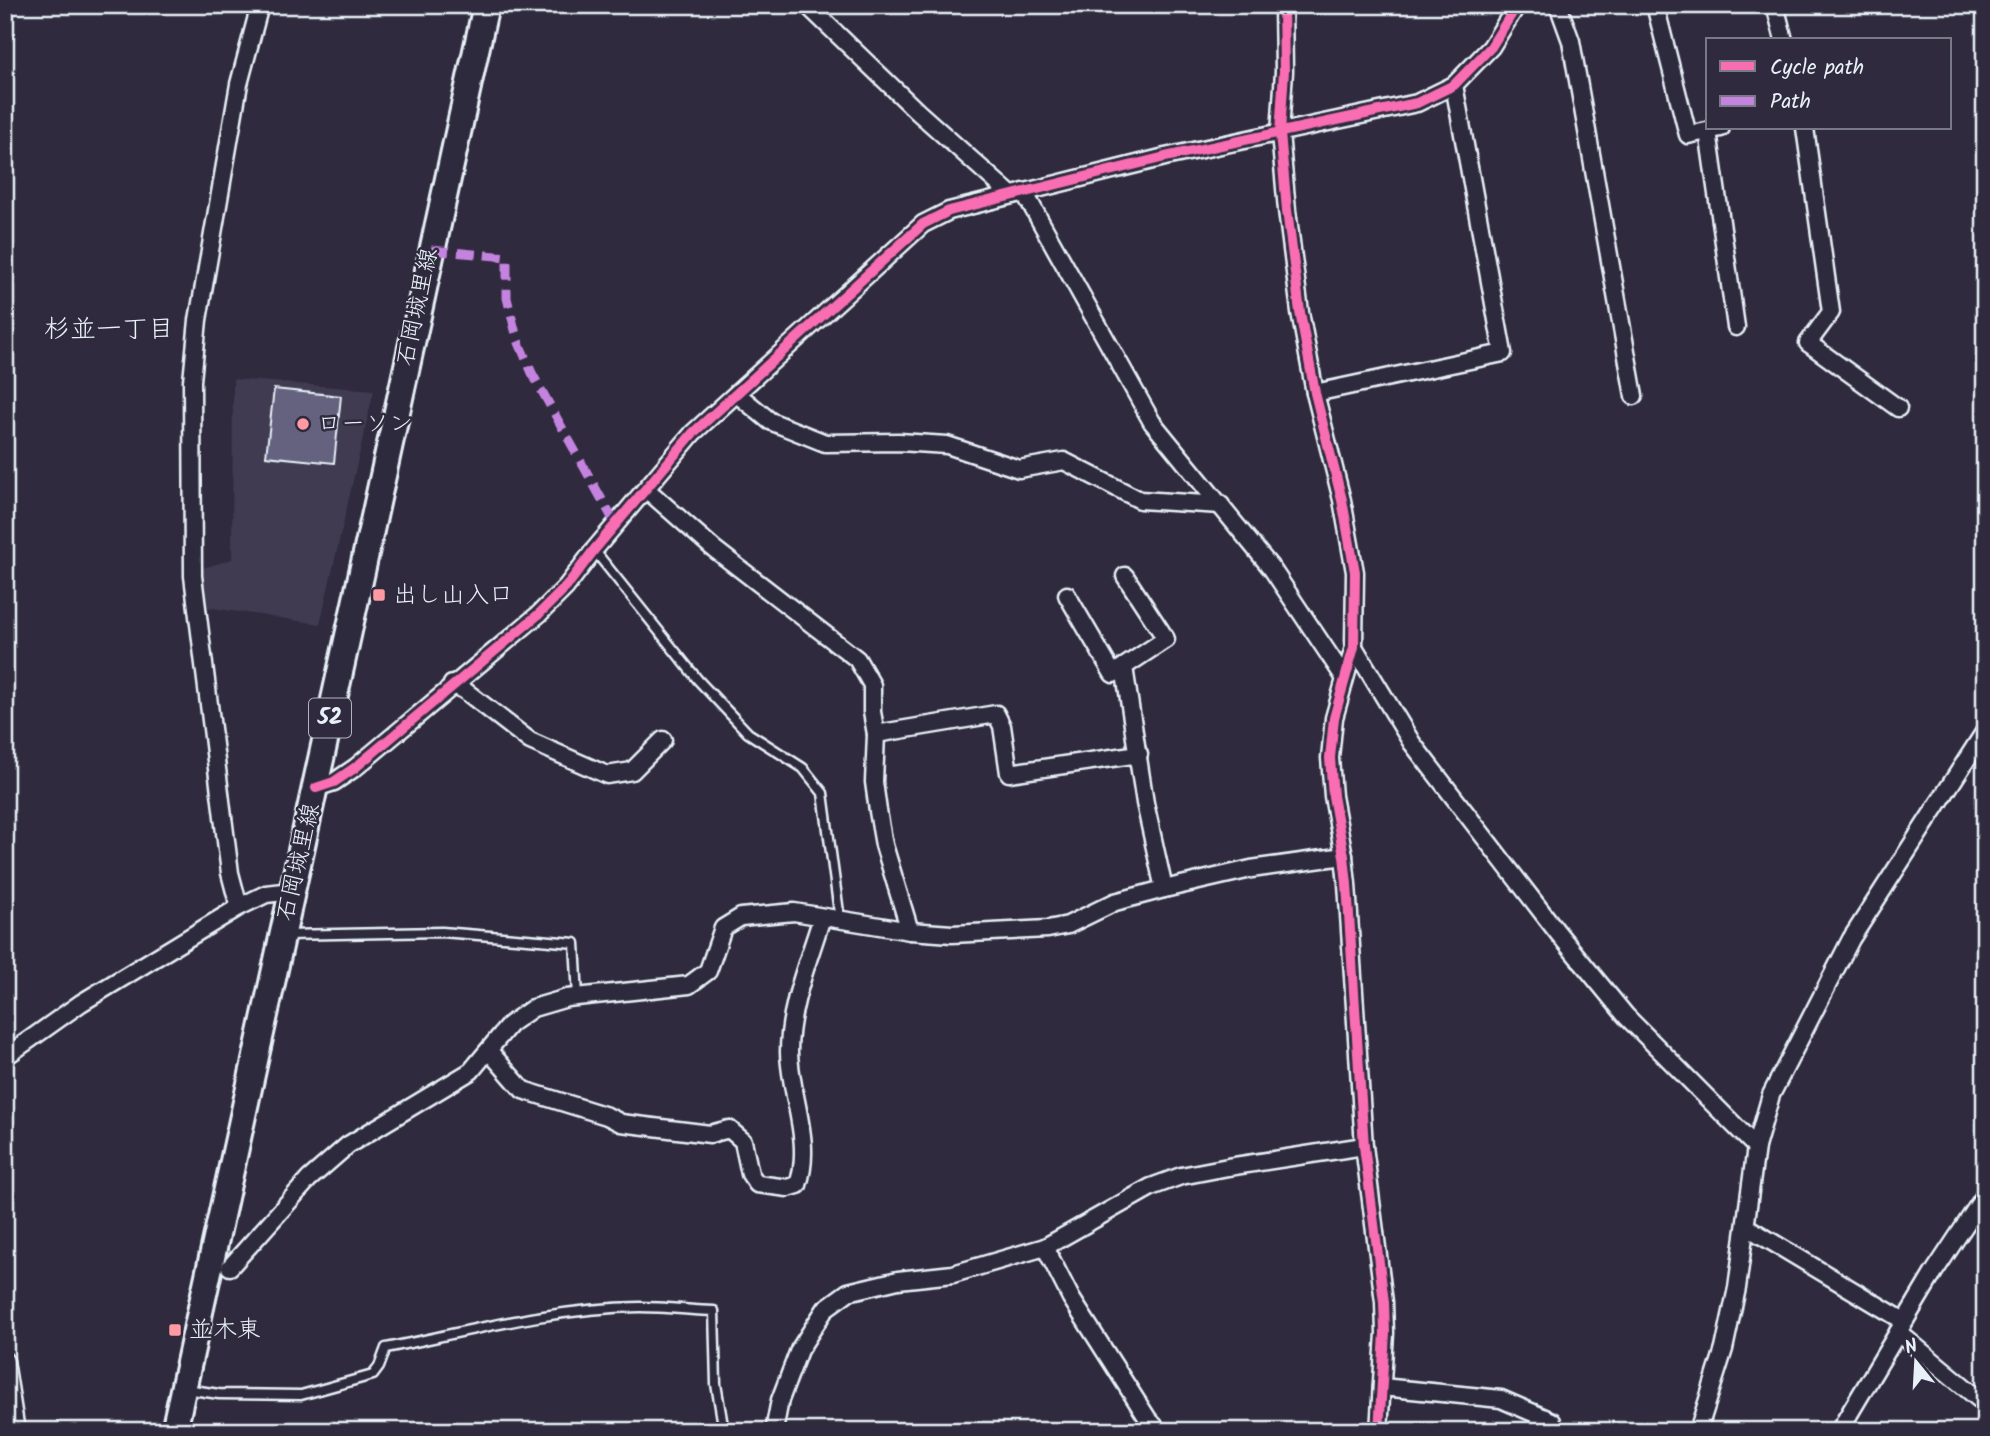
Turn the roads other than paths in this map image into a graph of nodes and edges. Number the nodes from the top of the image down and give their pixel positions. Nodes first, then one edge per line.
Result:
1 (260, 5) edge
2 (486, 5) edge
3 (807, 5) edge
4 (1283, 5) edge
5 (1517, 5) edge
6 (1558, 5) edge
7 (1655, 5) edge
8 (1775, 5) edge
9 (1783, 38) edge
10 (1454, 85) junction
11 (1710, 130) edge
12 (1715, 130) edge
13 (1805, 130) edge
14 (1280, 133) junction
15 (1018, 194) junction
16 (1736, 327) dead end
17 (1315, 393) junction
18 (737, 394) junction
19 (1634, 396) dead end
20 (1898, 408) dead end
21 (646, 489) junction
22 (1221, 505) junction
23 (594, 550) junction
24 (1125, 576) dead end
25 (1067, 595) dead end
26 (1354, 647) junction
27 (1124, 667) junction
28 (1344, 677) junction
29 (452, 684) junction
30 (1985, 731) edge
31 (876, 734) junction
32 (663, 740) dead end
33 (1139, 754) junction
34 (316, 788) junction
35 (1345, 856) junction
36 (1164, 888) junction
37 (292, 891) junction
38 (239, 907) junction
39 (822, 917) junction
40 (840, 920) junction
41 (910, 932) junction
42 (282, 935) junction
43 (578, 997) junction
44 (489, 1051) junction
45 (5, 1057) edge
46 (1364, 1146) junction
47 (1756, 1147) junction
48 (1985, 1195) edge
49 (1747, 1227) junction
50 (1045, 1247) junction
51 (230, 1268) dead end
52 (1901, 1326) junction
53 (5, 1361) edge
54 (1382, 1388) junction
55 (183, 1389) junction
56 (1985, 1404) edge
57 (16, 1431) edge
58 (174, 1431) edge
59 (724, 1431) edge
60 (774, 1431) edge
61 (1159, 1431) edge
62 (1379, 1431) edge
63 (1549, 1431) edge
64 (1698, 1431) edge
65 (1839, 1431) edge

1 - 38 street
2 - 34 main road, 石岡城里線 / 52
3 - 15 street
4 - 14 street
5 - 10 street
6 - 19 street
7 - 11 street
8 - 9 street
10 - 14 street
10 - 17 street
12 - 16 street
13 - 20 street
14 - 15 street
14 - 17 street
15 - 18 street
15 - 22 street
17 - 26 street
18 - 21 street
18 - 22 street
21 - 23 street
21 - 31 street
22 - 28 street
23 - 29 street
23 - 40 lane
24 - 27 street
25 - 27 street
26 - 28 street
26 - 47 street
27 - 33 street
28 - 35 street
29 - 32 street
29 - 34 street
30 - 47 street
31 - 33 street
31 - 41 street
33 - 36 street
34 - 37 main road, 石岡城里線 / 52
35 - 36 street
35 - 46 street
36 - 41 street
37 - 38 street
37 - 42 main road, 石岡城里線 / 52
38 - 45 street
39 - 40 street
39 - 43 street
39 - 44 street
40 - 41 street
42 - 43 lane
42 - 55 main road, 石岡城里線 / 52
43 - 44 street
44 - 51 street
46 - 50 street
46 - 54 street
47 - 49 street
48 - 52 street
49 - 52 street
49 - 64 street
50 - 60 street
50 - 61 street
52 - 56 street
52 - 65 street
53 - 57 street
54 - 62 street
54 - 63 street
55 - 58 main road, 石岡城里線 / 52
55 - 59 lane

